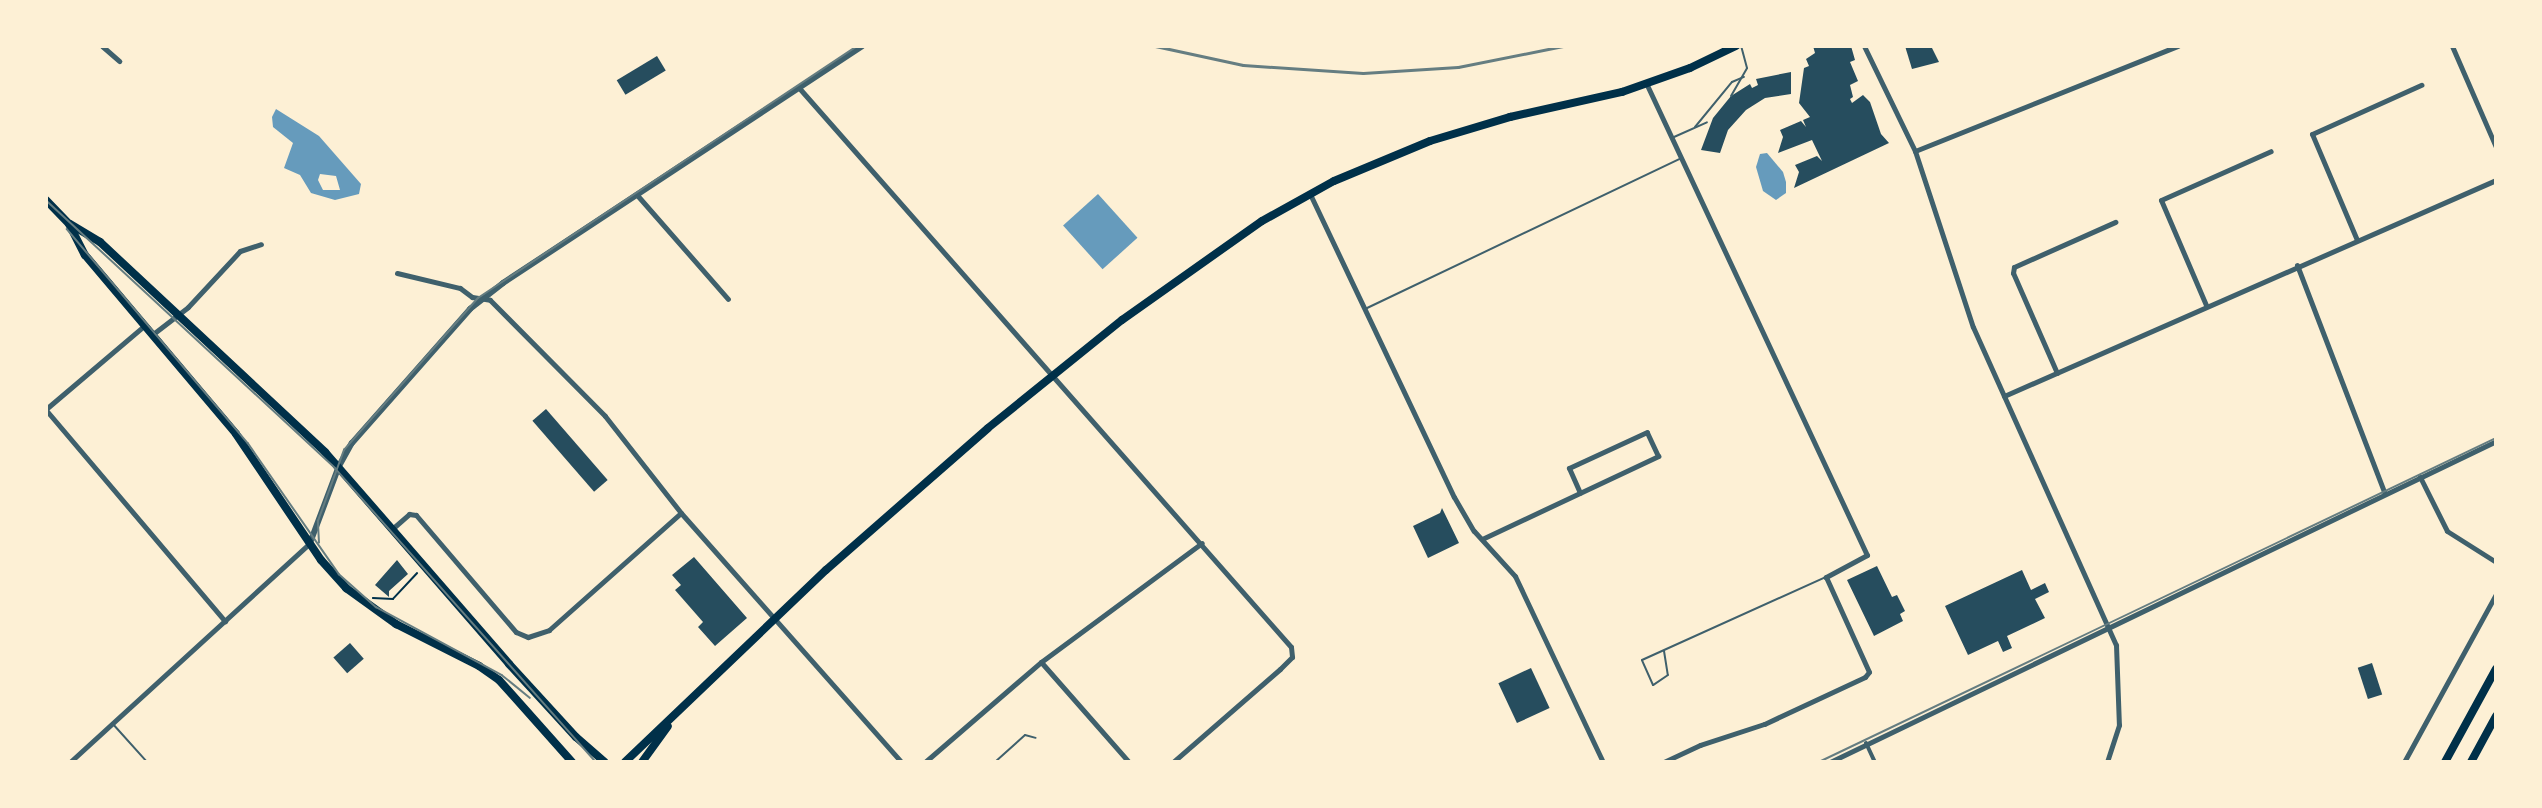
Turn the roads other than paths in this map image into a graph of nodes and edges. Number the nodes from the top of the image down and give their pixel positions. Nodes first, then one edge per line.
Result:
1 (102, 46) edge
2 (862, 46) edge
3 (1736, 46) edge
4 (1741, 46) edge
5 (1864, 46) edge
6 (2178, 46) edge
7 (2452, 46) edge
8 (2171, 48) edge
9 (119, 61) dead end
10 (1744, 77) junction
11 (1647, 84) junction
12 (2421, 85) dead end
13 (800, 89) junction
14 (1731, 96) dead end
15 (1707, 122) dead end
16 (1695, 127) junction
17 (1671, 138) junction
18 (2496, 147) edge
19 (1915, 151) junction
20 (2271, 151) dead end
21 (1682, 158) junction
22 (2496, 180) edge
23 (1310, 194) junction
24 (637, 195) junction
25 (46, 200) edge
26 (2115, 222) dead end
27 (69, 224) junction
28 (2357, 240) junction
29 (261, 244) dead end
30 (2297, 265) junction
31 (398, 273) dead end
32 (481, 299) junction
33 (728, 299) dead end
34 (2206, 305) junction
35 (1365, 309) junction
36 (176, 314) junction
37 (145, 325) junction
38 (153, 334) junction
39 (2056, 373) junction
40 (1054, 375) junction
41 (2004, 396) junction
42 (46, 409) edge
43 (2496, 441) edge
44 (339, 466) junction
45 (2420, 477) junction
46 (1580, 492) junction
47 (2385, 494) junction
48 (681, 513) junction
49 (392, 529) junction
50 (1482, 539) junction
51 (310, 543) junction
52 (1202, 543) junction
53 (2496, 562) edge
54 (1826, 577) junction
55 (2496, 594) edge
56 (773, 620) junction
57 (225, 621) junction
58 (2106, 627) junction
59 (1664, 651) junction
60 (1041, 662) junction
61 (2496, 669) edge
62 (676, 715) junction
63 (2496, 716) edge
64 (112, 723) junction
65 (1036, 738) dead end
66 (1866, 742) junction
67 (70, 762) edge
68 (147, 762) edge
69 (572, 762) edge
70 (605, 762) edge
71 (625, 762) edge
72 (642, 762) edge
73 (901, 762) edge
74 (925, 762) edge
75 (995, 762) edge
76 (1129, 762) edge
77 (1173, 762) edge
78 (1603, 762) edge
79 (1664, 762) edge
80 (1830, 762) edge
81 (1875, 762) edge
82 (2107, 762) edge
83 (2303, 762) edge
84 (2310, 762) edge
85 (2404, 762) edge
86 (2445, 762) edge
87 (2471, 762) edge

1 - 9 street
2 - 13 street
3 - 11 main road
4 - 10 lane
5 - 19 street
6 - 8 street
7 - 18 street
8 - 19 street
10 - 14 lane
10 - 16 lane
11 - 17 street
11 - 23 main road
12 - 28 street
13 - 24 street
13 - 40 street
15 - 16 lane
16 - 17 lane
17 - 21 street
19 - 41 street
20 - 34 street
21 - 35 lane
21 - 54 street
22 - 28 street
23 - 35 street
23 - 40 main road
24 - 32 street
24 - 33 street
25 - 27 main road
26 - 39 street
27 - 36 main road
27 - 37 main road
28 - 30 street
29 - 36 street
30 - 34 street
30 - 47 street
31 - 32 street
32 - 44 street
32 - 48 street
34 - 39 street
35 - 50 street
36 - 38 street
36 - 44 main road
37 - 38 main road
37 - 42 street
38 - 51 main road
39 - 41 street
40 - 52 street
40 - 56 main road
41 - 58 street
42 - 57 street
43 - 45 street
44 - 49 main road
44 - 51 street
45 - 47 street
45 - 53 street
46 - 46 street
46 - 50 street
47 - 58 street
48 - 49 street
48 - 56 street
49 - 70 main road
50 - 78 street
51 - 57 street
51 - 69 main road
52 - 60 street
52 - 77 street
54 - 59 lane
54 - 79 street
55 - 85 street
56 - 62 main road
56 - 73 street
57 - 64 street
58 - 66 street
58 - 82 street
59 - 59 lane
60 - 74 street
60 - 76 street
61 - 86 main road
62 - 71 main road
62 - 72 main road
63 - 87 main road
64 - 67 street
64 - 68 lane
65 - 75 lane
66 - 80 street
66 - 81 street
83 - 84 street

